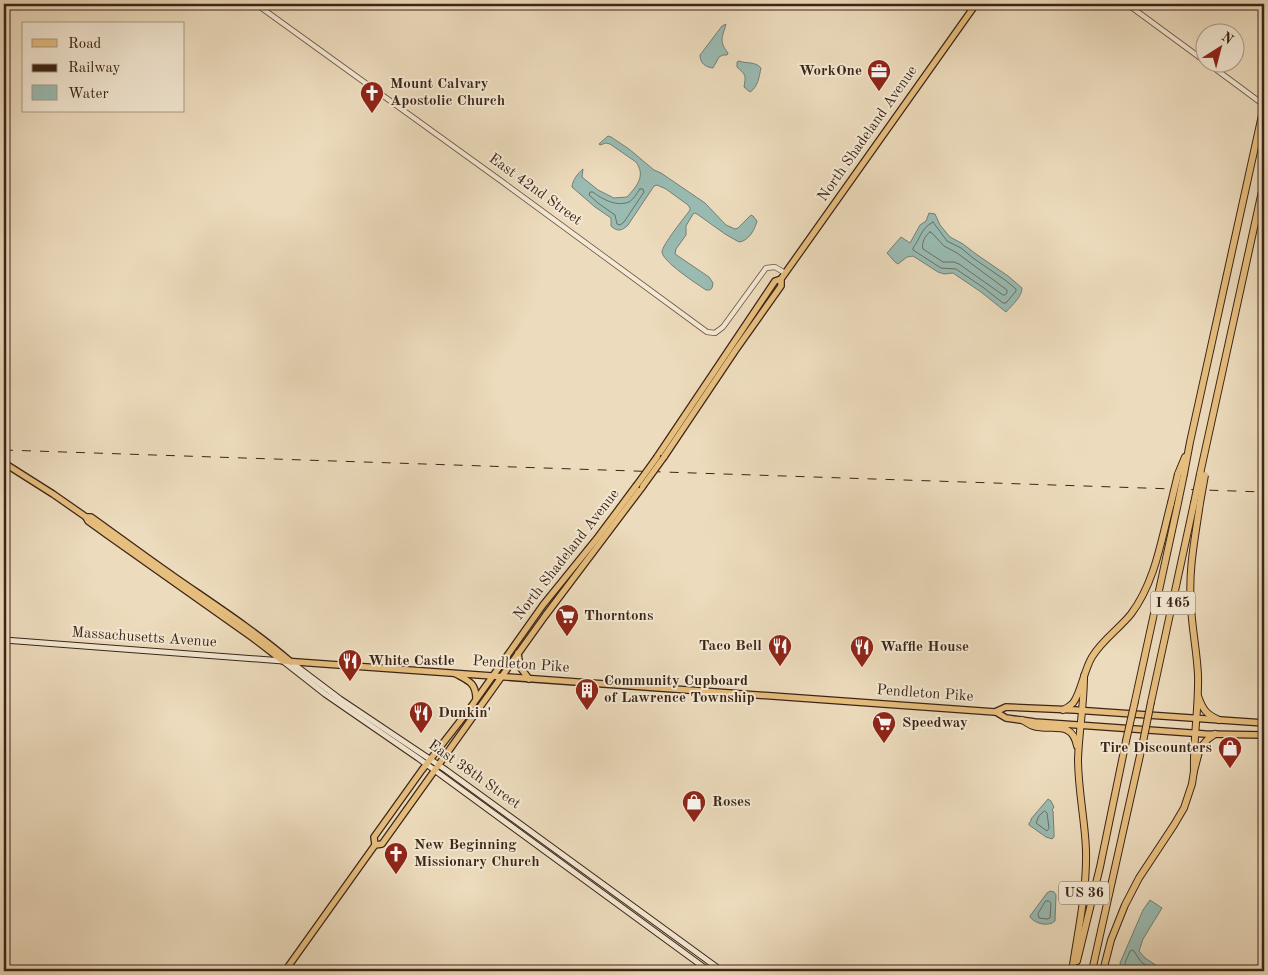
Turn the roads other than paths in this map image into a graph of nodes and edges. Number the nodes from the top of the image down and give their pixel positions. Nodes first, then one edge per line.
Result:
1 (256, 4) edge
2 (976, 4) edge
3 (1127, 4) edge
4 (1196, 55) edge
5 (1219, 72) edge
6 (1264, 105) edge
7 (1264, 182) edge
8 (785, 272) junction
9 (4, 463) edge
10 (1181, 474) junction
11 (639, 486) junction
12 (1197, 503) junction
13 (86, 517) junction
14 (4, 640) edge
15 (518, 653) junction
16 (283, 661) junction
17 (291, 662) junction
18 (454, 673) junction
19 (492, 676) junction
20 (502, 676) junction
21 (1084, 676) junction
22 (529, 679) junction
23 (1198, 694) junction
24 (476, 699) junction
25 (1064, 710) junction
26 (1082, 711) junction
27 (996, 712) junction
28 (1196, 718) junction
29 (1022, 720) junction
30 (1219, 720) junction
31 (1264, 723) edge
32 (1080, 725) junction
33 (1194, 733) junction
34 (1215, 734) junction
35 (1264, 735) edge
36 (1079, 753) junction
37 (431, 759) junction
38 (438, 764) junction
39 (426, 765) junction
40 (434, 771) junction
41 (1194, 771) junction
42 (375, 845) junction
43 (285, 971) edge
44 (709, 971) edge
45 (722, 971) edge
46 (1073, 971) edge
47 (1092, 971) edge
48 (1103, 971) edge

1 - 8 street, East 42nd Street
2 - 8 main road, North Shadeland Avenue
3 - 4 street
5 - 6 street
6 - 10 highway, I 465
7 - 12 highway, I 465, bridge
8 - 11 main road, North Shadeland Avenue, bridge
9 - 13 main road, East 38th Street
10 - 21 highway, bridge
10 - 46 highway, I 465, bridge
11 - 15 main road, North Shadeland Avenue
11 - 19 main road, North Shadeland Avenue
12 - 23 highway
12 - 47 highway, I 465, bridge
13 - 16 main road, East 38th Street
13 - 17 main road, East 38th Street
14 - 16 main road, Massachusetts Avenue
15 - 20 main road, North Shadeland Avenue
15 - 22 main road
16 - 17 main road, Pendleton Pike
16 - 39 main road, East 38th Street
17 - 18 main road, Pendleton Pike
17 - 37 main road, East 38th Street
18 - 19 main road, Pendleton Pike
18 - 24 main road
19 - 20 main road, Pendleton Pike
19 - 24 main road, North Shadeland Avenue
20 - 22 main road, Pendleton Pike
20 - 38 main road, North Shadeland Avenue
21 - 25 highway
21 - 26 highway
22 - 27 main road, Pendleton Pike
23 - 28 highway
23 - 30 highway
24 - 37 main road, North Shadeland Avenue
25 - 26 main road, Pendleton Pike
25 - 27 main road, Pendleton Pike
26 - 28 main road, Pendleton Pike
26 - 32 highway, US 36
27 - 29 main road, Pendleton Pike
28 - 30 main road, Pendleton Pike
28 - 33 highway
29 - 32 main road, Pendleton Pike
29 - 36 highway
30 - 31 main road, Pendleton Pike
32 - 33 main road, Pendleton Pike
32 - 36 highway, US 36
33 - 34 main road, Pendleton Pike
33 - 41 highway
34 - 35 main road, Pendleton Pike
34 - 41 highway, US 36
36 - 46 highway, US 36
37 - 38 main road, East 38th Street
37 - 39 main road, North Shadeland Avenue
38 - 40 main road, North Shadeland Avenue
38 - 45 main road, East 38th Street
39 - 40 main road, East 38th Street
39 - 42 main road, North Shadeland Avenue
40 - 42 main road, North Shadeland Avenue
40 - 44 main road, East 38th Street
41 - 48 highway, US 36
42 - 43 main road, North Shadeland Avenue

